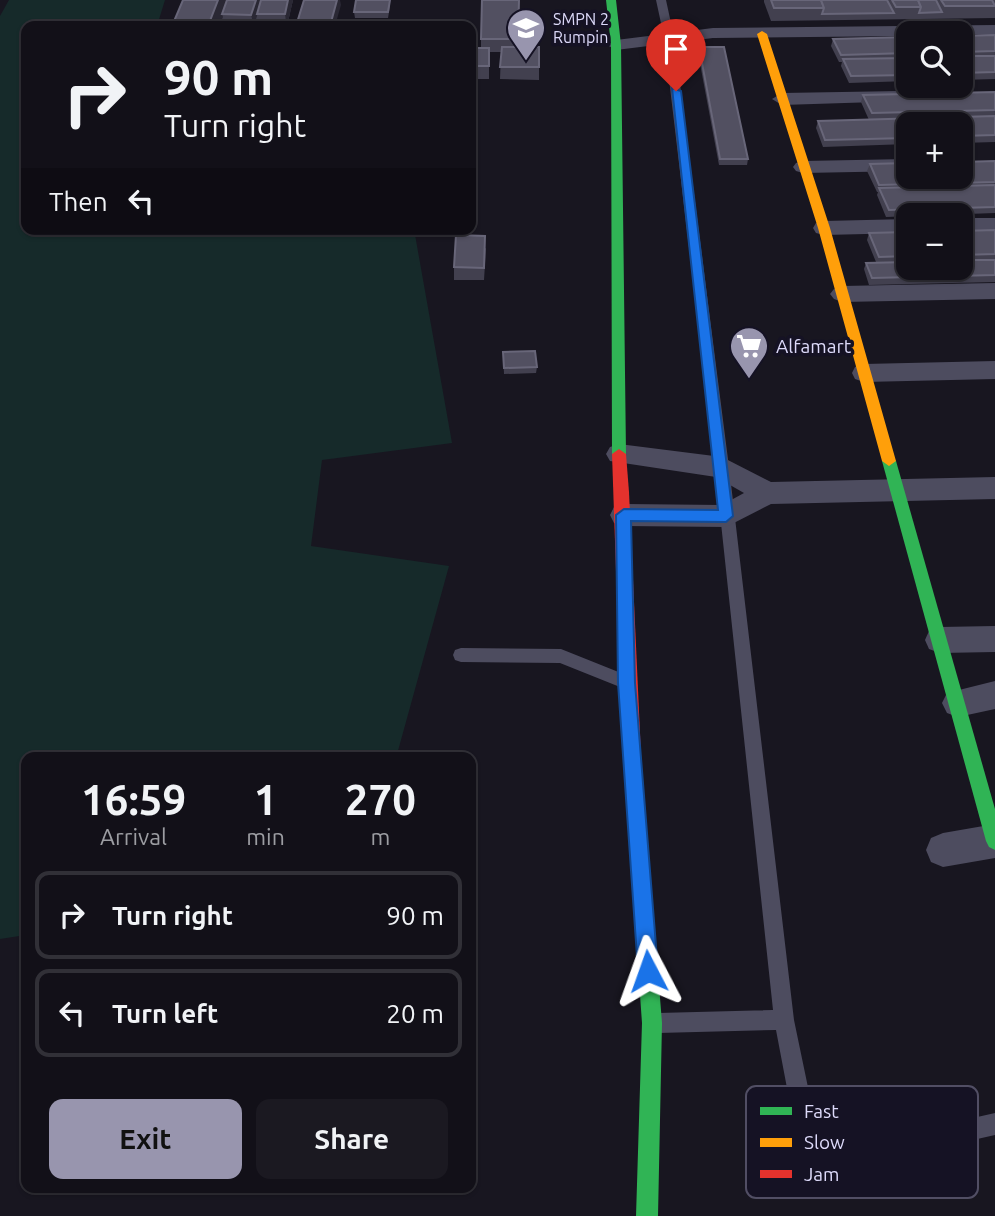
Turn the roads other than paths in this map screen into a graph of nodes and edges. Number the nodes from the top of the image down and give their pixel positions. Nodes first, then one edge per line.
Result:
1 (611, 0) edge
2 (661, 0) edge
3 (614, 25) junction
4 (995, 30) edge
5 (762, 34) junction
6 (669, 37) junction
7 (616, 45) junction
8 (896, 97) edge
9 (782, 99) junction
10 (896, 165) edge
11 (803, 167) junction
12 (973, 225) edge
13 (995, 225) edge
14 (896, 226) edge
15 (824, 228) junction
16 (995, 291) edge
17 (842, 294) junction
18 (995, 370) edge
19 (864, 373) junction
20 (619, 454) junction
21 (722, 467) junction
22 (995, 488) edge
23 (897, 491) junction
24 (767, 493) junction
25 (624, 515) junction
26 (726, 516) junction
27 (995, 639) edge
28 (940, 640) junction
29 (461, 655) dead end
30 (626, 683) junction
31 (995, 695) edge
32 (958, 703) junction
33 (995, 841) edge
34 (943, 850) dead end
35 (784, 1020) junction
36 (652, 1023) junction
37 (797, 1086) edge
38 (647, 1216) edge

1 - 3 main road
2 - 6 lane
3 - 6 street
3 - 7 main road
4 - 5 street
5 - 6 street
5 - 9 main road
6 - 7 street
6 - 21 lane
7 - 20 main road
8 - 9 street
9 - 11 main road
10 - 11 street
11 - 15 main road
12 - 13 street
14 - 15 street
15 - 17 main road
16 - 17 street
17 - 19 main road
18 - 19 street
19 - 23 main road
20 - 21 street
20 - 25 main road
21 - 24 street
21 - 26 lane
22 - 23 street
23 - 24 street
23 - 28 main road
24 - 26 street
25 - 26 street
25 - 30 main road
26 - 35 lane
27 - 28 street
28 - 32 main road
29 - 30 lane
30 - 36 main road
31 - 32 street
32 - 33 main road
33 - 34 street
35 - 36 lane
35 - 37 lane
36 - 38 main road

